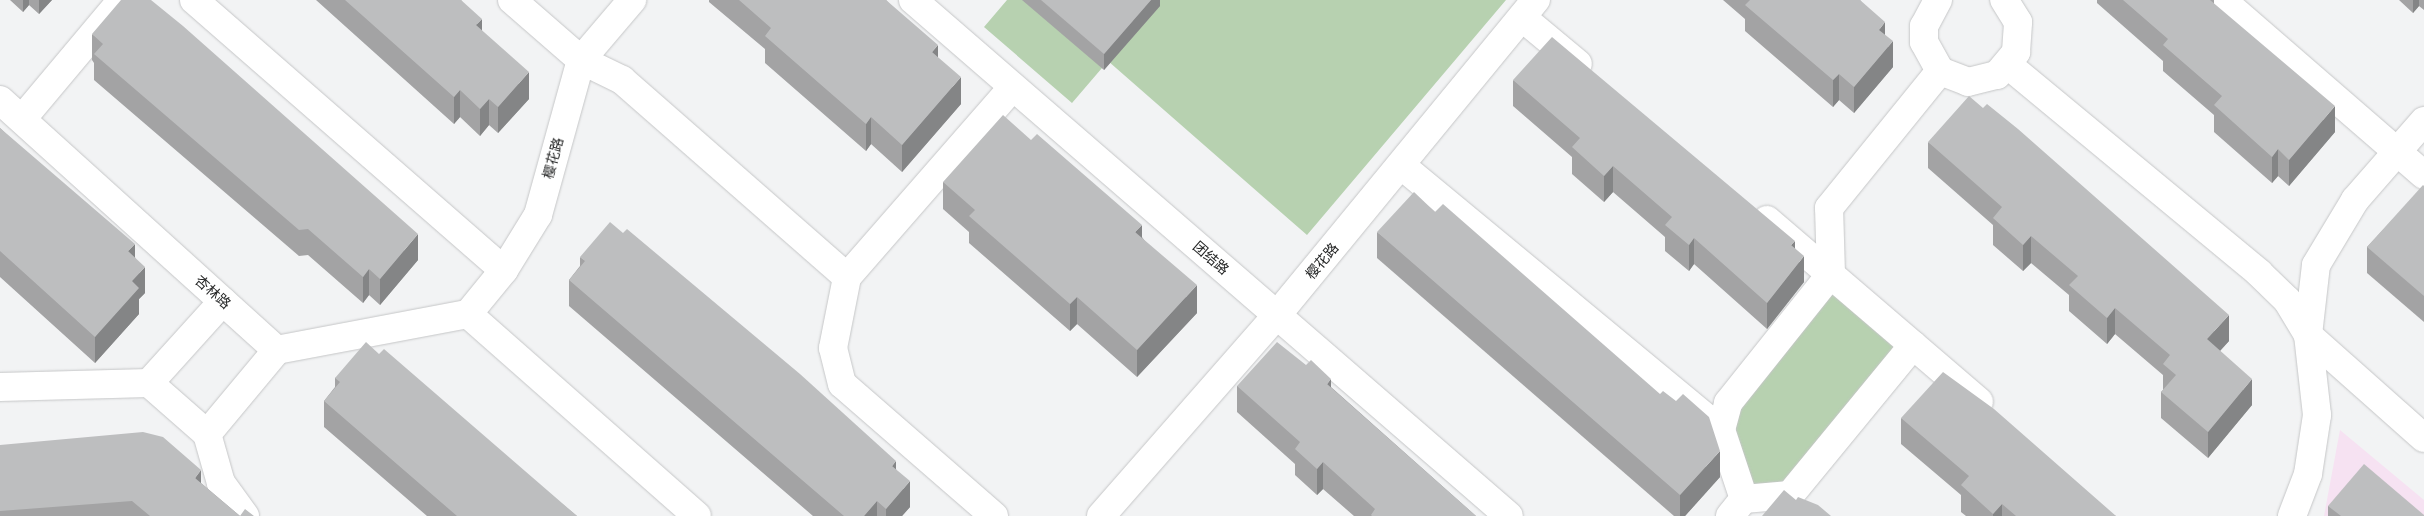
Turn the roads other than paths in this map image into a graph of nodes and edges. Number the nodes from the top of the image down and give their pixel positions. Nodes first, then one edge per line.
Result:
1 (122, 0) edge
2 (194, 0) edge
3 (512, 0) edge
4 (632, 0) edge
5 (913, 0) edge
6 (1938, 0) edge
7 (2004, 0) edge
8 (2222, 0) edge
9 (1530, 9) edge
10 (581, 60) junction
11 (2008, 64) junction
12 (1940, 70) junction
13 (1601, 83) edge
14 (1013, 87) junction
15 (0, 100) edge
16 (22, 119) junction
17 (2424, 121) edge
18 (2398, 152) junction
19 (1402, 166) junction
20 (2424, 175) edge
21 (1747, 204) edge
22 (504, 270) junction
23 (1831, 274) junction
24 (848, 277) junction
25 (222, 301) junction
26 (468, 314) junction
27 (1277, 316) junction
28 (2308, 335) junction
29 (1912, 345) junction
30 (277, 350) junction
31 (149, 384) junction
32 (0, 387) edge
33 (2002, 421) edge
34 (1721, 430) junction
35 (207, 434) junction
36 (2424, 438) edge
37 (1737, 507) edge
38 (245, 516) edge
39 (697, 516) edge
40 (994, 516) edge
41 (1101, 516) edge
42 (1509, 516) edge
43 (2292, 516) edge

1 - 16 street
2 - 22 street
3 - 10 street
4 - 10 street, 樱花路
5 - 14 street, 团结路
6 - 12 street
7 - 11 street
8 - 18 street
9 - 13 street
9 - 19 street, 樱花路
10 - 22 street, 樱花路
10 - 24 street
11 - 12 street
11 - 28 street
12 - 23 street
14 - 24 street
14 - 27 street, 团结路
15 - 16 street, 杏林路
16 - 25 street, 杏林路
17 - 18 street
18 - 20 street
18 - 28 street
19 - 27 street, 樱花路
19 - 34 street
21 - 23 street
22 - 26 street, 樱花路
23 - 29 street
23 - 34 street
24 - 40 street
25 - 30 street, 杏林路
25 - 31 street
26 - 30 street
26 - 39 street
27 - 41 street, 樱花路
27 - 42 street, 团结路
28 - 36 street
28 - 43 street
29 - 33 street
29 - 37 street
30 - 35 street
31 - 32 street
31 - 35 street
34 - 37 street
35 - 38 street

